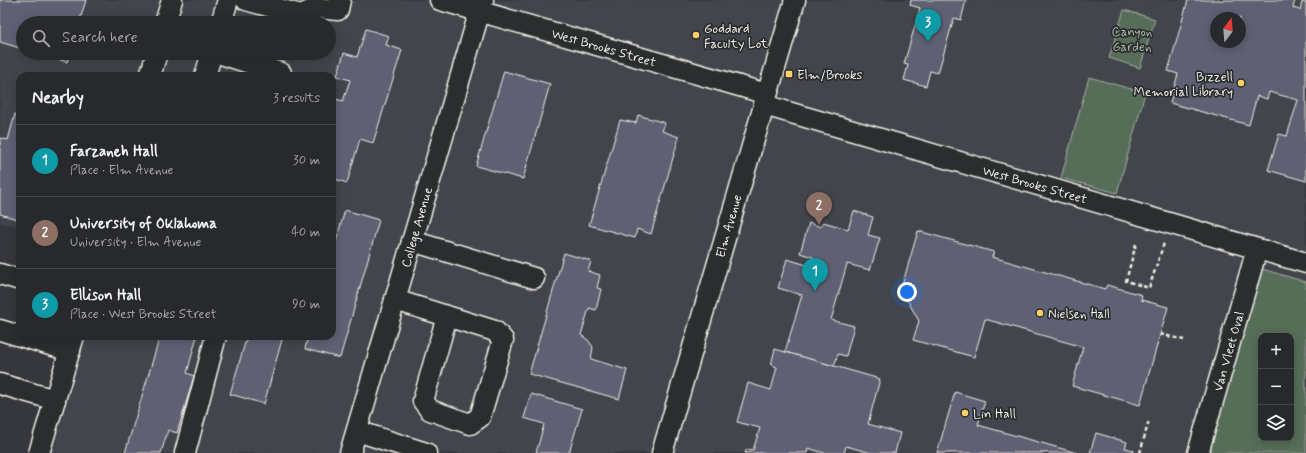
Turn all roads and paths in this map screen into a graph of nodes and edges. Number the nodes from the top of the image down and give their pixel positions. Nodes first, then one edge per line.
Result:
1 (172, 0) edge
2 (228, 0) edge
3 (246, 0) edge
4 (340, 0) edge
5 (440, 0) edge
6 (795, 0) edge
7 (481, 6) edge
8 (167, 16) edge
9 (223, 16) edge
10 (155, 60) edge
11 (210, 60) edge
12 (240, 60) edge
13 (151, 72) edge
14 (206, 72) edge
15 (278, 72) edge
16 (766, 100) junction
17 (412, 241) junction
18 (1136, 244) dead end
19 (1257, 249) junction
20 (1161, 251) dead end
21 (1306, 263) edge
22 (0, 274) edge
23 (534, 278) dead end
24 (16, 279) edge
25 (395, 300) junction
26 (447, 316) junction
27 (0, 330) edge
28 (16, 333) edge
29 (1160, 334) dead end
30 (55, 340) edge
31 (215, 340) edge
32 (1184, 340) dead end
33 (72, 343) edge
34 (0, 384) edge
35 (55, 400) junction
36 (1149, 420) dead end
37 (356, 431) junction
38 (39, 453) edge
39 (185, 453) edge
40 (350, 453) edge
41 (426, 453) edge
42 (662, 453) edge
43 (1140, 453) edge
44 (1198, 453) edge

1 - 8 street
2 - 9 street
3 - 4 street
5 - 7 street, West Brooks Street
6 - 16 street, Elm Avenue
7 - 16 street, West Brooks Street
7 - 17 street, College Avenue
10 - 13 street
11 - 14 street
12 - 15 street
16 - 19 street, West Brooks Street
16 - 42 street, Elm Avenue
17 - 23 street
17 - 25 street, College Avenue
18 - 20 path
19 - 21 street, West Brooks Street
19 - 44 street, Van Vleet Oval
22 - 24 street
25 - 26 street
25 - 37 street, College Avenue
26 - 26 street
27 - 28 street
29 - 32 path
30 - 33 street
31 - 39 street
33 - 35 street
34 - 35 street
35 - 38 street
36 - 43 path
37 - 40 street, College Avenue
37 - 41 street

